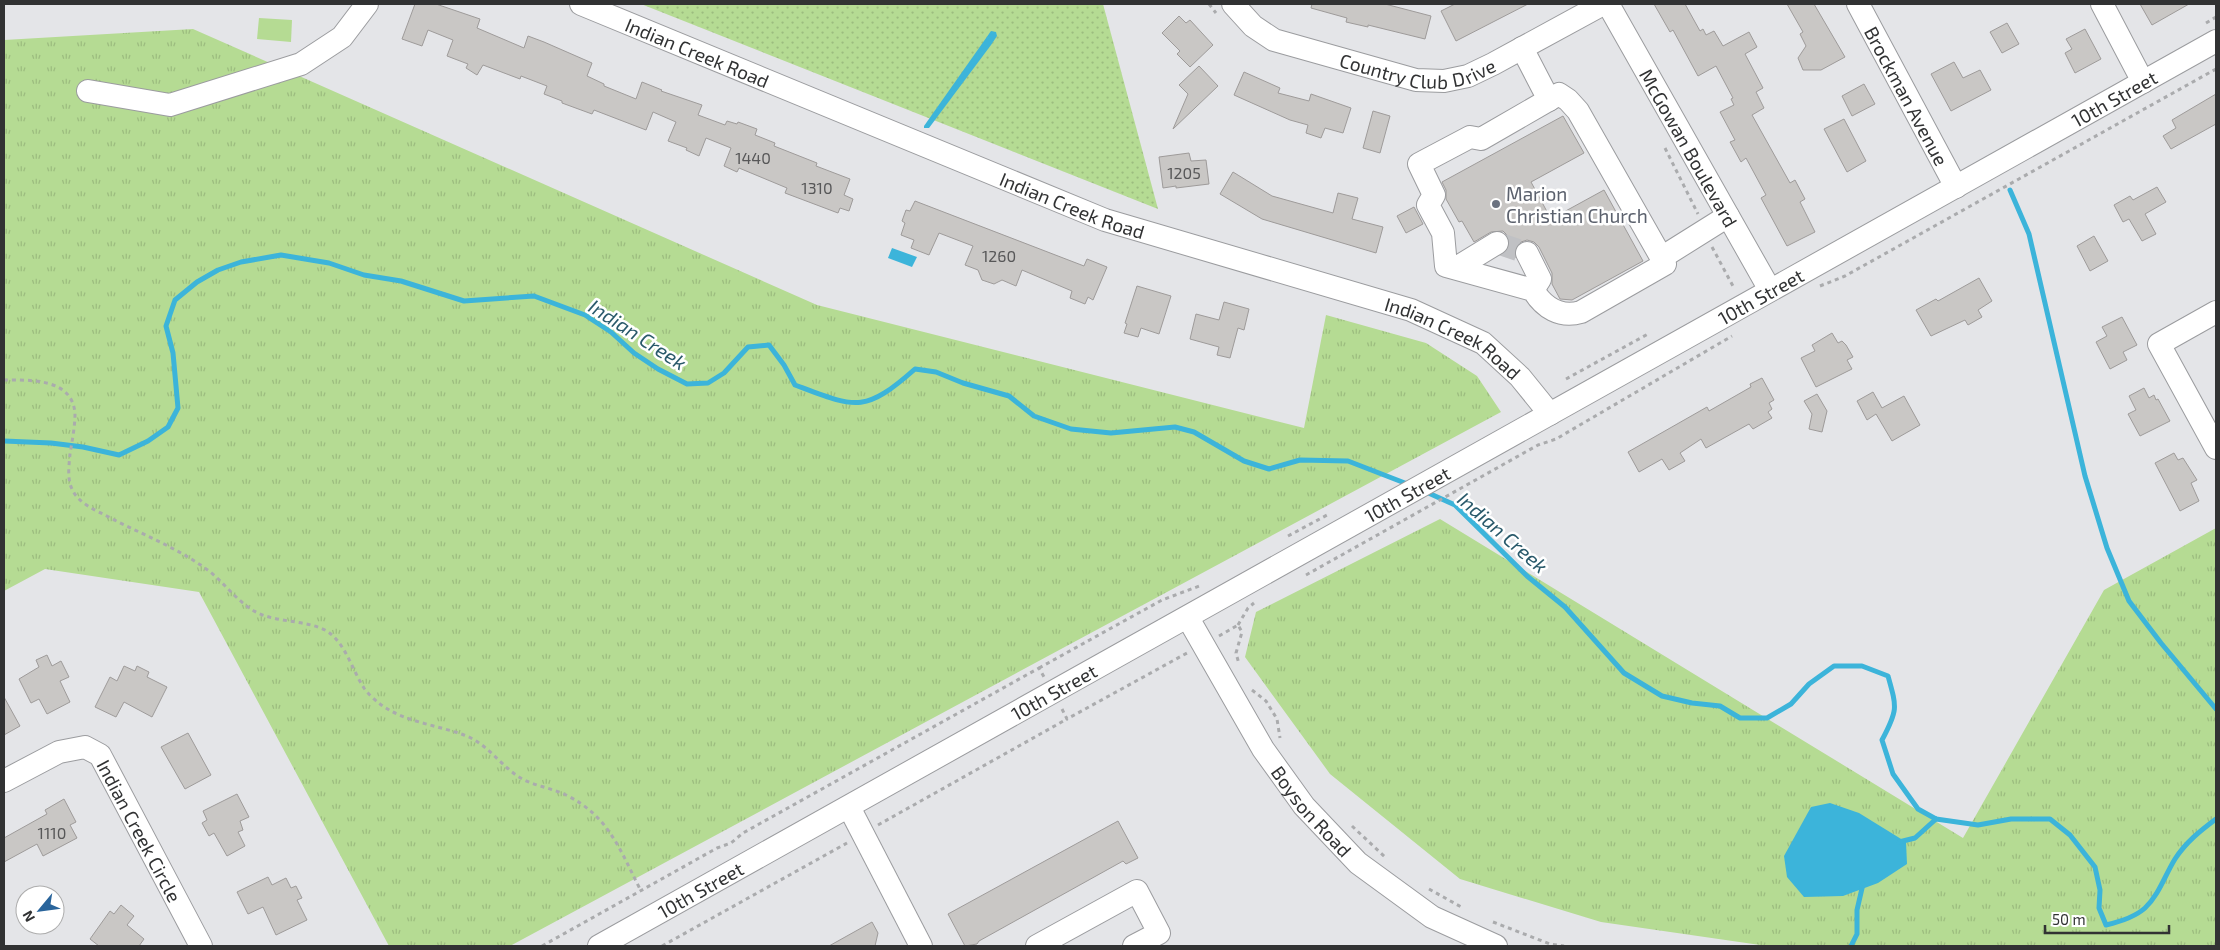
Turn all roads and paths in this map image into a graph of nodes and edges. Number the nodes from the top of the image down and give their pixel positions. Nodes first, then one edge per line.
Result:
1 (367, 4) edge
2 (581, 4) edge
3 (1233, 4) edge
4 (1603, 4) edge
5 (1608, 4) edge
6 (1858, 4) edge
7 (2102, 4) edge
8 (2216, 41) edge
9 (1522, 48) junction
10 (2216, 69) edge
11 (2143, 82) junction
12 (88, 91) dead end
13 (1549, 100) junction
14 (1662, 141) dead end
15 (1956, 187) junction
16 (1728, 216) junction
17 (1706, 230) junction
18 (1497, 243) dead end
19 (1527, 253) tunnel mouth
20 (1661, 258) junction
21 (1456, 268) junction
22 (1734, 288) dead end
23 (1814, 288) dead end
24 (1533, 290) junction
25 (1770, 290) junction
26 (2216, 312) edge
27 (1737, 333) dead end
28 (4, 380) edge
29 (1550, 414) junction
30 (2216, 448) edge
31 (1331, 514) dead end
32 (1280, 541) dead end
33 (1303, 576) dead end
34 (1204, 584) dead end
35 (1261, 599) dead end
36 (1188, 618) junction
37 (1238, 625) junction
38 (1234, 627) dead end
39 (1180, 658) dead end
40 (1039, 668) junction
41 (1241, 669) dead end
42 (1045, 680) dead end
43 (1248, 683) dead end
44 (1062, 708) dead end
45 (1284, 744) dead end
46 (4, 781) edge
47 (850, 807) junction
48 (1345, 820) dead end
49 (1393, 864) dead end
50 (1427, 888) dead end
51 (641, 891) junction
52 (1465, 909) dead end
53 (1489, 920) dead end
54 (201, 946) edge
55 (542, 946) edge
56 (599, 946) edge
57 (921, 946) edge
58 (1037, 946) edge
59 (1134, 946) edge
60 (1496, 946) edge
61 (1564, 946) edge

1 - 12 street
2 - 29 street, Indian Creek Road
3 - 9 street, Country Club Drive
4 - 9 street, Country Club Drive
5 - 16 street, McGowan Boulevard
6 - 15 street, Brockman Avenue
7 - 11 street
8 - 11 street, 10th Street
9 - 13 street
10 - 23 path
11 - 15 street, 10th Street
13 - 20 street
13 - 21 street
14 - 17 path
15 - 25 street, 10th Street
16 - 17 street
16 - 25 street, McGowan Boulevard
17 - 20 street
17 - 22 path
18 - 21 street
19 - 24 street
20 - 24 street
21 - 24 street
25 - 29 street, 10th Street
26 - 30 street
27 - 33 path
28 - 51 path
29 - 36 street, 10th Street
31 - 32 path
34 - 40 path
35 - 37 path
36 - 47 street, 10th Street
36 - 60 street, Boyson Road
37 - 38 path
37 - 41 path
39 - 44 path
40 - 42 path
40 - 51 path
43 - 45 path
46 - 54 street, Indian Creek Circle
47 - 56 street, 10th Street
47 - 57 street
48 - 49 path
50 - 52 path
51 - 55 path
53 - 61 path
58 - 59 street

